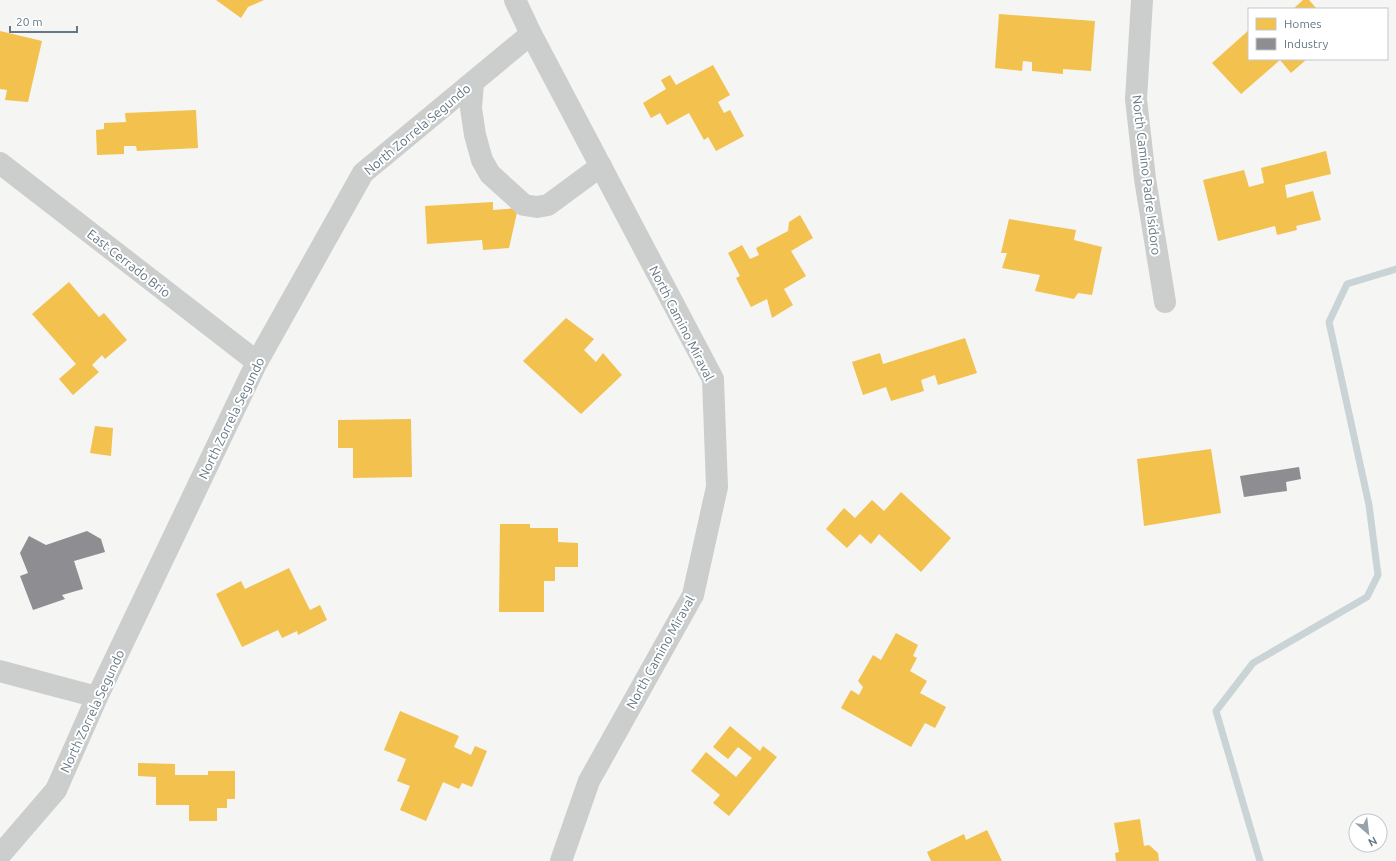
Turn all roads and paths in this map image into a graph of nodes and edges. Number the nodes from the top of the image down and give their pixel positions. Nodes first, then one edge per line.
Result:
1 (515, 0) edge
2 (1142, 0) edge
3 (531, 34) junction
4 (473, 83) junction
5 (0, 162) edge
6 (601, 166) junction
7 (1164, 302) dead end
8 (257, 362) junction
9 (0, 671) edge
10 (97, 697) junction
11 (0, 855) edge
12 (561, 861) edge

1 - 3 street, North Camino Miraval
2 - 7 street, North Camino Padre Isidoro
3 - 4 street, North Zorrela Segundo
3 - 6 street, North Camino Miraval
4 - 6 street
4 - 8 street, North Zorrela Segundo
5 - 8 street, East Cerrado Brio
6 - 12 street, North Camino Miraval
8 - 10 street, North Zorrela Segundo
9 - 10 street
10 - 11 street, North Zorrela Segundo

